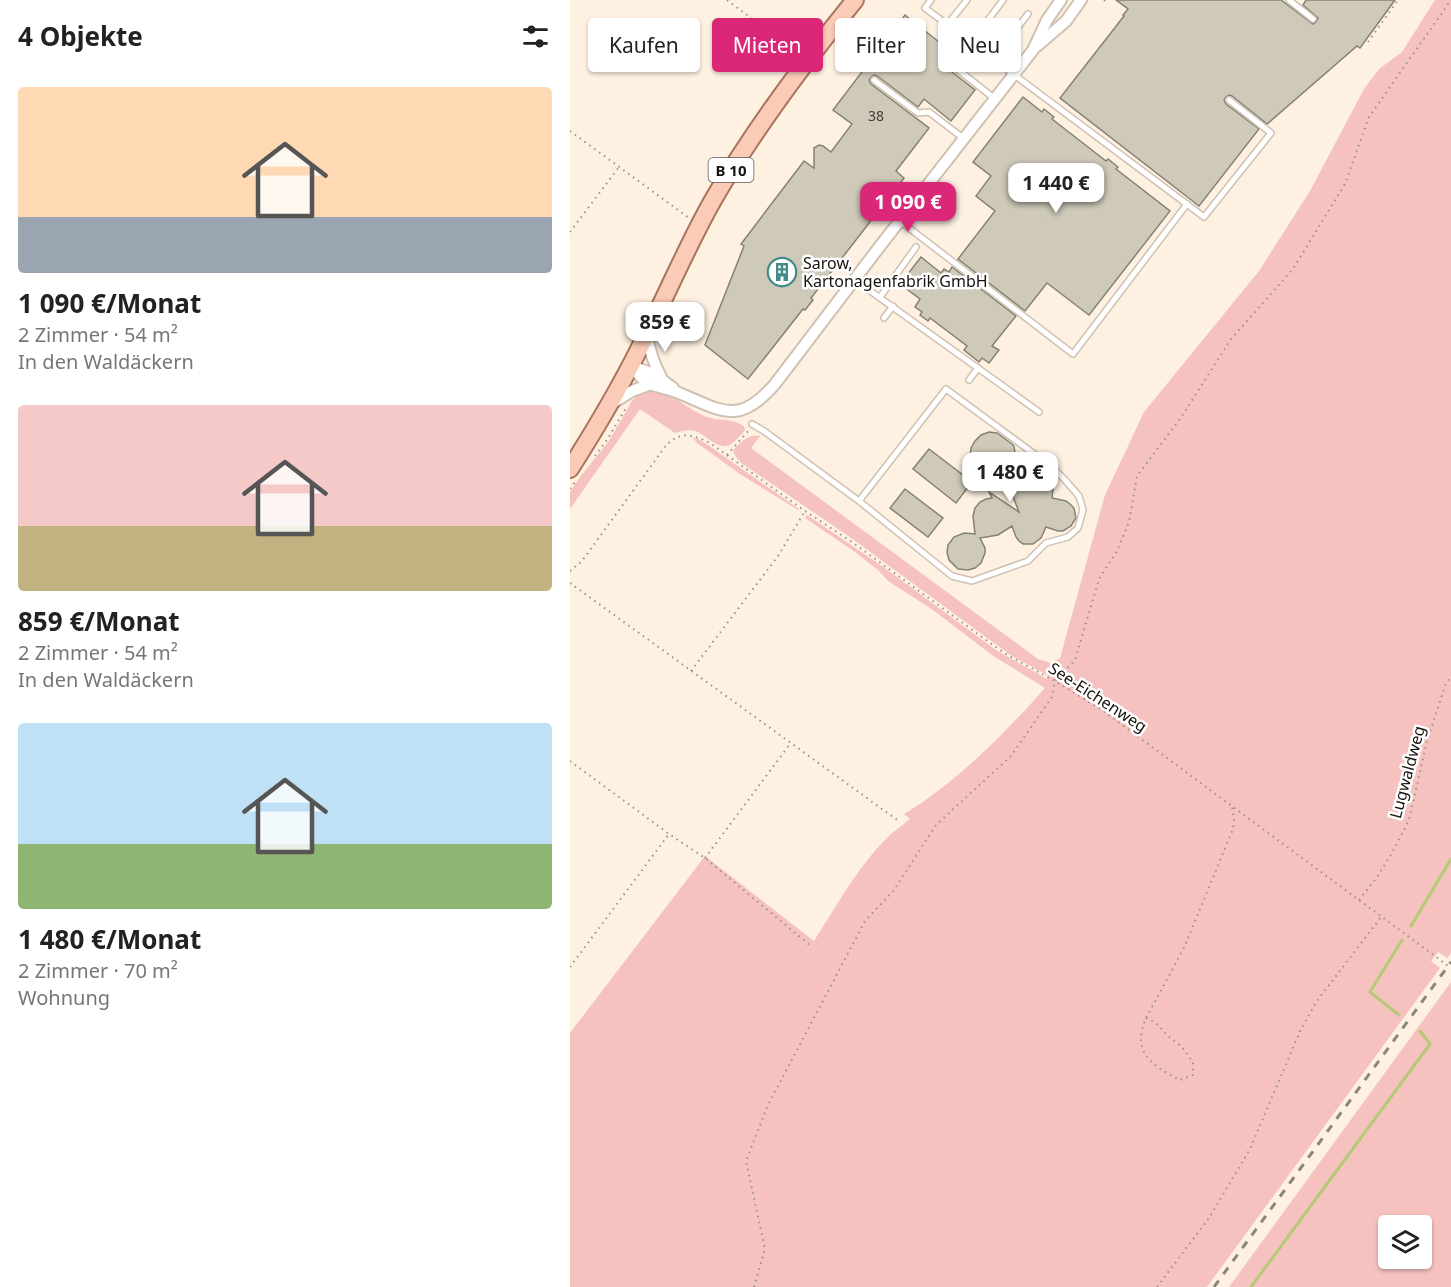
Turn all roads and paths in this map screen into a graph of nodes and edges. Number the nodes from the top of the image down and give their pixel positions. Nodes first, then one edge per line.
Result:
1 (727, 0) edge
2 (855, 0) edge
3 (931, 0) edge
4 (967, 0) edge
5 (1003, 0) edge
6 (1061, 0) edge
7 (1081, 0) edge
8 (1104, 0) edge
9 (1289, 0) edge
10 (1398, 0) edge
11 (1451, 0) edge
12 (1108, 3) dead end
13 (1028, 14) dead end
14 (751, 18) edge
15 (938, 18) edge
16 (953, 18) edge
17 (990, 18) edge
18 (1313, 19) dead end
19 (1021, 23) edge
20 (1368, 42) dead end
21 (1033, 50) junction
22 (961, 72) edge
23 (1010, 72) edge
24 (1014, 75) junction
25 (874, 80) dead end
26 (995, 99) junction
27 (1229, 100) dead end
28 (570, 131) edge
29 (964, 139) junction
30 (619, 167) junction
31 (1187, 204) junction
32 (900, 221) junction
33 (699, 226) junction
34 (570, 232) edge
35 (916, 247) dead end
36 (855, 280) junction
37 (880, 297) junction
38 (893, 306) junction
39 (884, 318) dead end
40 (647, 334) junction
41 (631, 366) junction
42 (978, 368) junction
43 (969, 380) dead end
44 (657, 382) junction
45 (631, 400) dead end
46 (609, 406) junction
47 (1039, 412) dead end
48 (752, 424) joint
49 (727, 455) junction
50 (593, 459) dead end
51 (574, 472) edge
52 (570, 489) edge
53 (859, 501) junction
54 (805, 511) junction
55 (570, 571) edge
56 (570, 583) edge
57 (691, 671) junction
58 (1451, 677) edge
59 (1055, 681) junction
60 (790, 744) junction
61 (570, 761) edge
62 (1232, 806) junction
63 (900, 822) dead end
64 (669, 834) junction
65 (705, 858) junction
66 (1359, 900) junction
67 (1381, 916) junction
68 (812, 947) dead end
69 (570, 967) edge
70 (1451, 968) edge
71 (1146, 1018) junction
72 (754, 1287) edge
73 (1157, 1287) edge

1 - 14 path
2 - 33 main road, B 10
3 - 15 lane
4 - 16 lane
5 - 17 lane
6 - 21 street
7 - 21 street
8 - 12 path
9 - 18 lane
10 - 20 path
11 - 59 path
13 - 19 lane
21 - 24 street
22 - 26 lane
23 - 24 lane
24 - 26 street
24 - 31 lane
25 - 29 lane
26 - 29 street
27 - 31 lane
28 - 30 path
29 - 32 street
30 - 33 path
30 - 34 path
31 - 32 lane
32 - 36 street
33 - 40 main road, B 10
35 - 37 lane
36 - 37 lane
36 - 44 street
37 - 38 lane
38 - 39 lane
38 - 42 lane
40 - 41 main road, B 10
40 - 44 street
41 - 44 street
41 - 46 main road, B 10
42 - 43 lane
42 - 47 lane
44 - 46 street
45 - 50 path
46 - 51 main road, B 10
48 - 49 path
48 - 53 lane
49 - 54 path, See-Eichenweg
49 - 55 path, See-Eichenweg
51 - 52 path
53 - 53 lane
54 - 57 path
54 - 59 path, See-Eichenweg
56 - 57 path
57 - 60 path
58 - 66 path, Lugwaldweg
59 - 62 path, See-Eichenweg
59 - 72 path
60 - 63 path
60 - 65 path
61 - 64 path
62 - 66 path, See-Eichenweg
62 - 71 path
64 - 65 path
64 - 69 path
65 - 68 path
66 - 67 path, See-Eichenweg
67 - 70 path, See-Eichenweg
67 - 73 path
71 - 71 path

